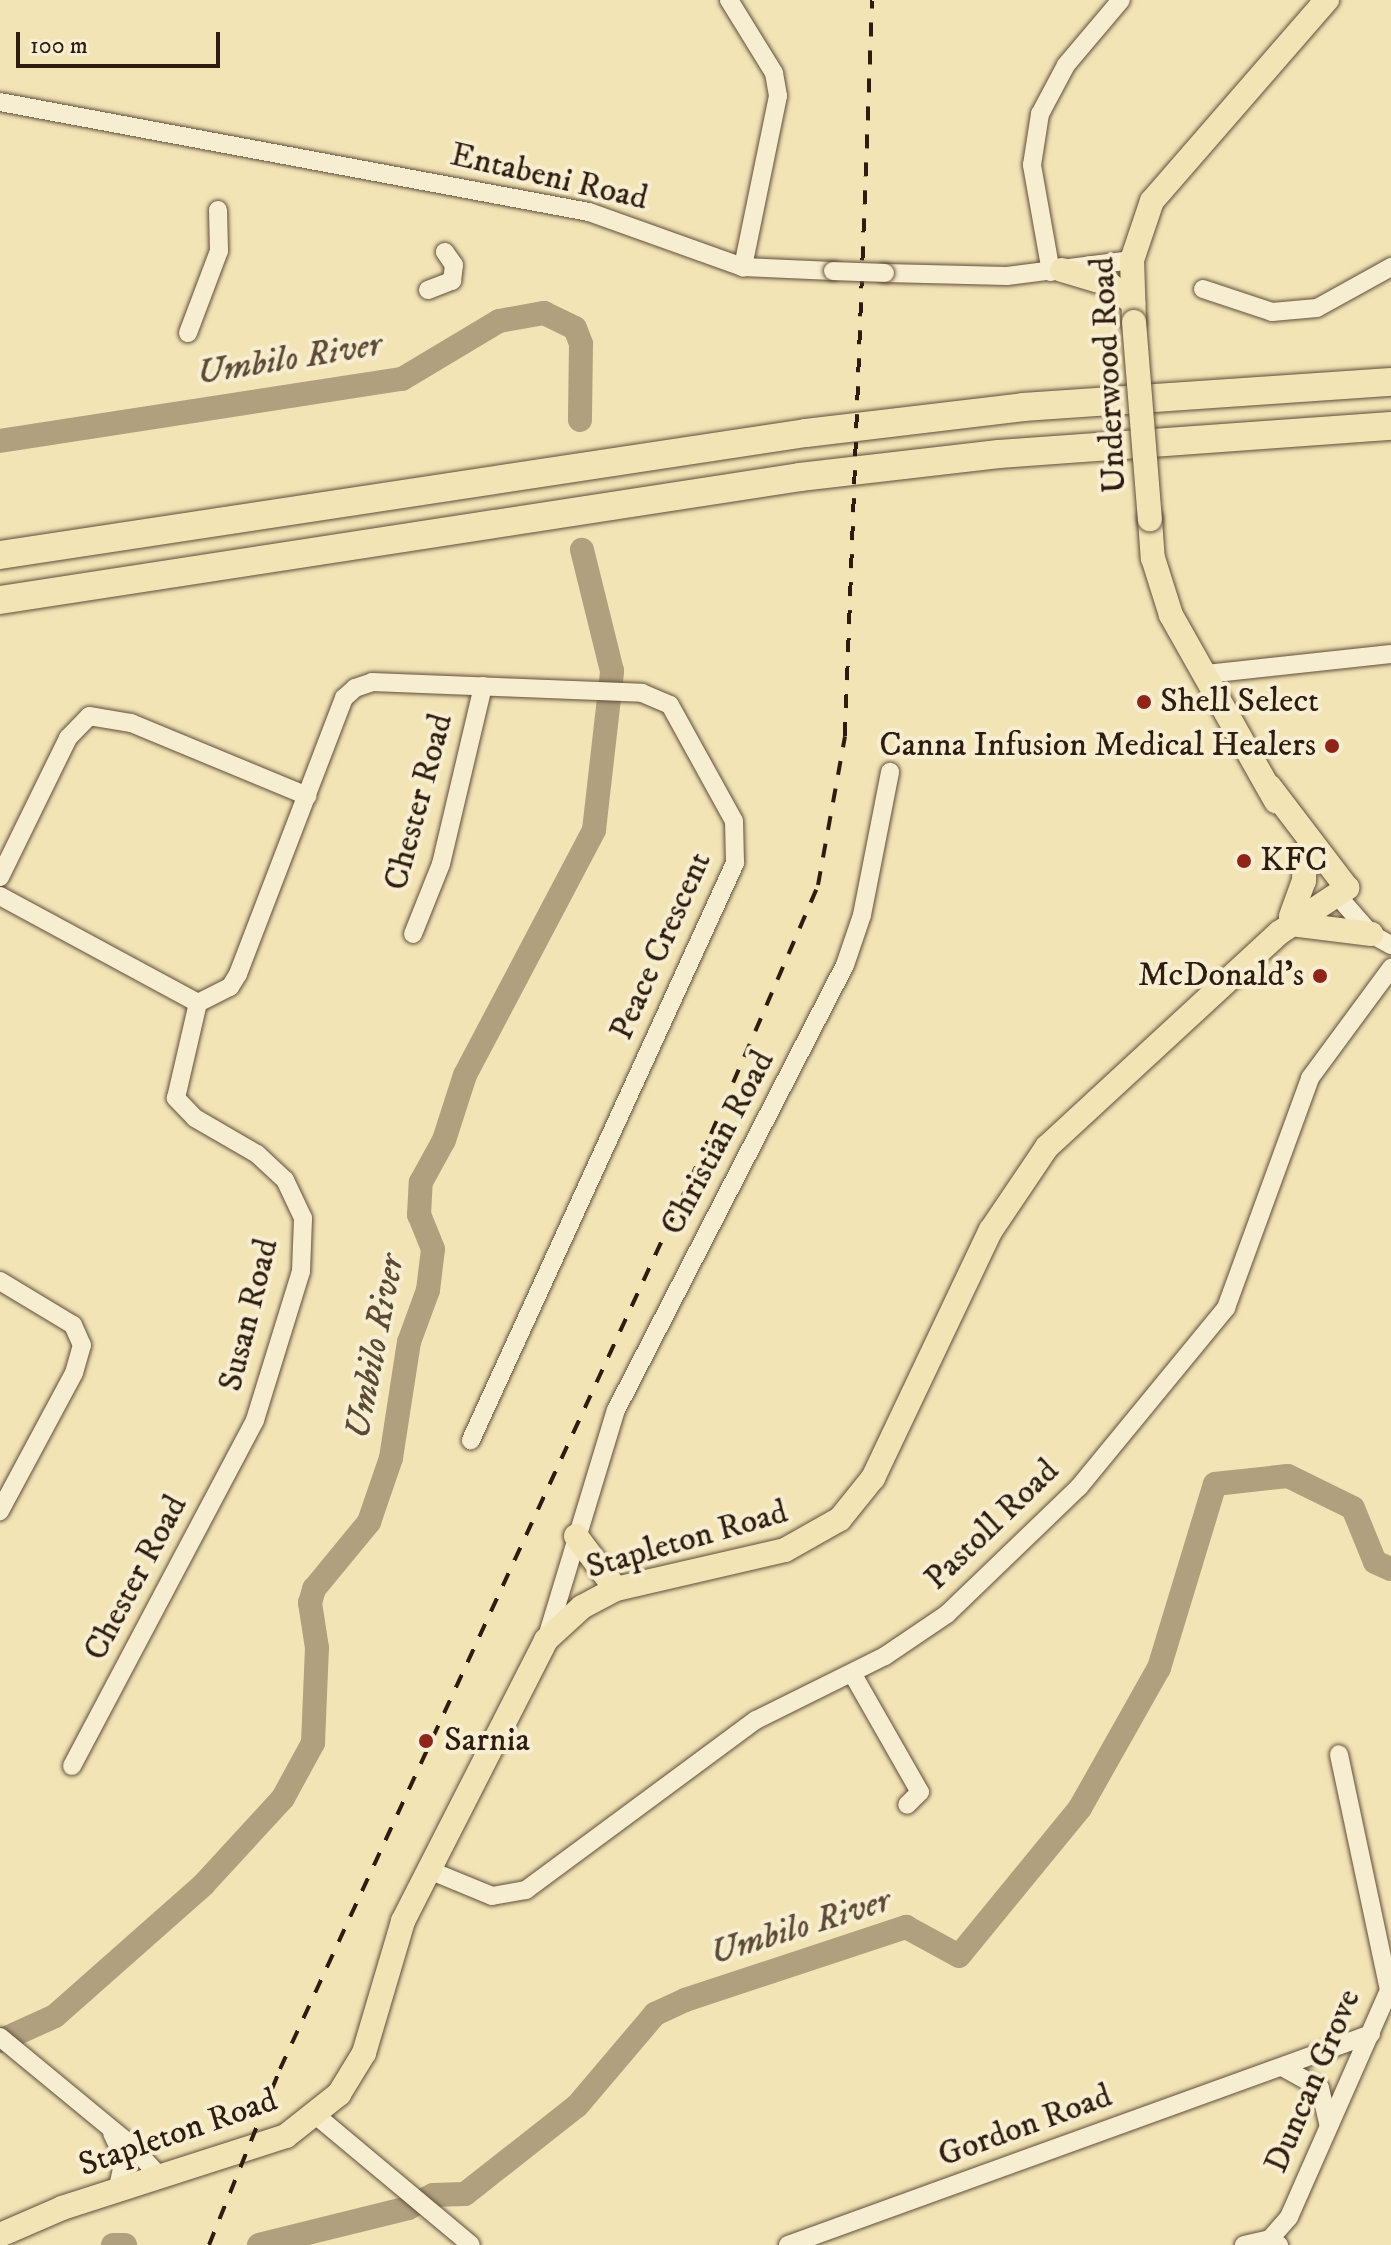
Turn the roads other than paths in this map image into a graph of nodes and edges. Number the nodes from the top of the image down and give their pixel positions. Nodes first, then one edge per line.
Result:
1 (729, 0) edge
2 (1121, 0) edge
3 (1327, 0) edge
4 (0, 102) edge
5 (218, 210) dead end
6 (445, 252) dead end
7 (1132, 260) junction
8 (743, 267) junction
9 (1391, 267) edge
10 (1056, 271) junction
11 (1203, 289) dead end
12 (428, 290) dead end
13 (1134, 312) junction
14 (188, 333) dead end
15 (1391, 382) edge
16 (1391, 426) edge
17 (0, 555) edge
18 (0, 600) edge
19 (1391, 654) edge
20 (1206, 674) junction
21 (483, 686) junction
22 (890, 772) dead end
23 (1270, 787) junction
24 (307, 796) junction
25 (1305, 853) junction
26 (0, 877) edge
27 (1336, 884) junction
28 (0, 896) edge
29 (1287, 924) junction
30 (413, 934) dead end
31 (1384, 941) edge
32 (1391, 968) edge
33 (198, 1003) junction
34 (0, 1281) edge
35 (255, 1420) joint
36 (471, 1440) dead end
37 (0, 1511) edge
38 (576, 1536) junction
39 (616, 1589) junction
40 (546, 1640) junction
41 (852, 1673) junction
42 (1339, 1754) dead end
43 (72, 1766) dead end
44 (907, 1805) dead end
45 (429, 1870) junction
46 (1371, 2034) junction
47 (0, 2037) edge
48 (1284, 2068) junction
49 (318, 2117) junction
50 (108, 2127) junction
51 (1329, 2129) junction
52 (160, 2177) junction
53 (117, 2191) junction
54 (4, 2232) edge
55 (1274, 2242) edge
56 (471, 2245) edge
57 (788, 2245) edge
58 (1244, 2245) edge

1 - 8 street
2 - 10 street
3 - 7 main road, Underwood Road
4 - 8 street, Entabeni Road
5 - 14 street
6 - 12 street
7 - 10 street, Entabeni Road
7 - 13 main road, Underwood Road
8 - 10 street, Entabeni Road, bridge
9 - 11 street
10 - 13 main road
13 - 20 main road, Underwood Road, bridge
15 - 17 highway
16 - 18 highway
19 - 20 street
20 - 23 main road, Underwood Road
21 - 24 street, Peace Crescent
21 - 30 street, Chester Road
21 - 36 street, Peace Crescent
22 - 38 street, Christian Road
23 - 25 main road, Underwood Road
23 - 27 main road, Underwood Road
24 - 26 street
24 - 33 street
25 - 27 main road, Underwood Road
25 - 29 main road
27 - 29 main road, Stapleton Road
27 - 31 street, Underwood Road
28 - 33 street
29 - 31 main road
29 - 39 main road, Stapleton Road
32 - 41 street, Pastoll Road
33 - 35 street, Susan Road
34 - 37 street
35 - 43 street, Chester Road
38 - 39 main road
38 - 40 street, Christian Road
39 - 40 main road, Stapleton Road
40 - 45 main road, Stapleton Road
41 - 44 street
41 - 45 street, Pastoll Road
42 - 46 street, Duncan Grove
45 - 49 main road, Stapleton Road
46 - 48 street, Gordon Road
46 - 51 street, Duncan Grove
47 - 50 street
48 - 51 street
48 - 57 street, Gordon Road
49 - 52 main road, Stapleton Road
49 - 56 street
50 - 52 street
50 - 53 street
51 - 55 street, Duncan Grove
52 - 53 main road, Stapleton Road
53 - 54 main road, Stapleton Road
55 - 58 street

